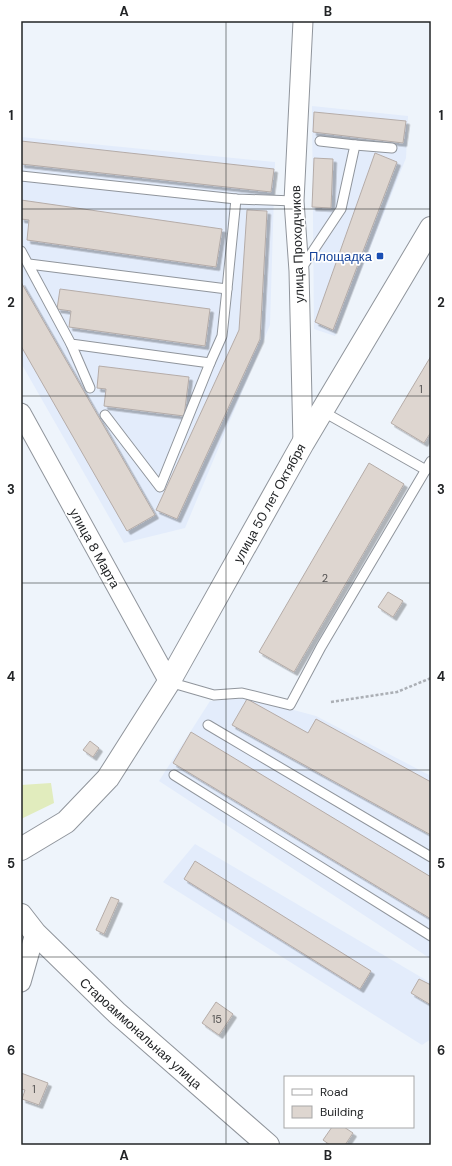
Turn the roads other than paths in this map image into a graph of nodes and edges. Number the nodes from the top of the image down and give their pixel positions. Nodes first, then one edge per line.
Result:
1 (303, 21) edge
2 (320, 140) dead end
3 (355, 145) junction
4 (392, 148) dead end
5 (21, 176) edge
6 (236, 199) junction
7 (294, 201) junction
8 (431, 228) edge
9 (21, 251) edge
10 (28, 264) junction
11 (299, 271) junction
12 (227, 289) junction
13 (71, 344) junction
14 (210, 363) junction
15 (90, 388) dead end
16 (322, 411) junction
17 (21, 413) edge
18 (105, 415) dead end
19 (303, 443) junction
20 (431, 461) edge
21 (426, 470) junction
22 (169, 682) junction
23 (208, 725) dead end
24 (174, 775) dead end
25 (21, 849) edge
26 (431, 856) edge
27 (21, 915) edge
28 (35, 933) junction
29 (431, 936) edge
30 (21, 982) edge
31 (268, 1145) edge

1 - 7 street, улица Проходчиков
2 - 3 lane
3 - 4 lane
3 - 11 lane
5 - 6 lane
6 - 7 lane
6 - 12 lane
7 - 11 street, улица Проходчиков
8 - 16 main road, улица 50 лет Октября
9 - 10 lane
10 - 12 lane
10 - 13 lane
11 - 19 street, улица Проходчиков
12 - 14 lane
13 - 14 lane
13 - 15 lane
14 - 18 lane
16 - 19 main road, улица 50 лет Октября
16 - 21 lane
17 - 22 street, улица 8 Марта
19 - 22 main road, улица 50 лет Октября
20 - 21 lane
21 - 22 lane
22 - 25 main road, улица 50 лет Октября
23 - 26 lane
24 - 29 lane
27 - 28 main road, Староаммональная улица
28 - 30 street
28 - 31 main road, Староаммональная улица

